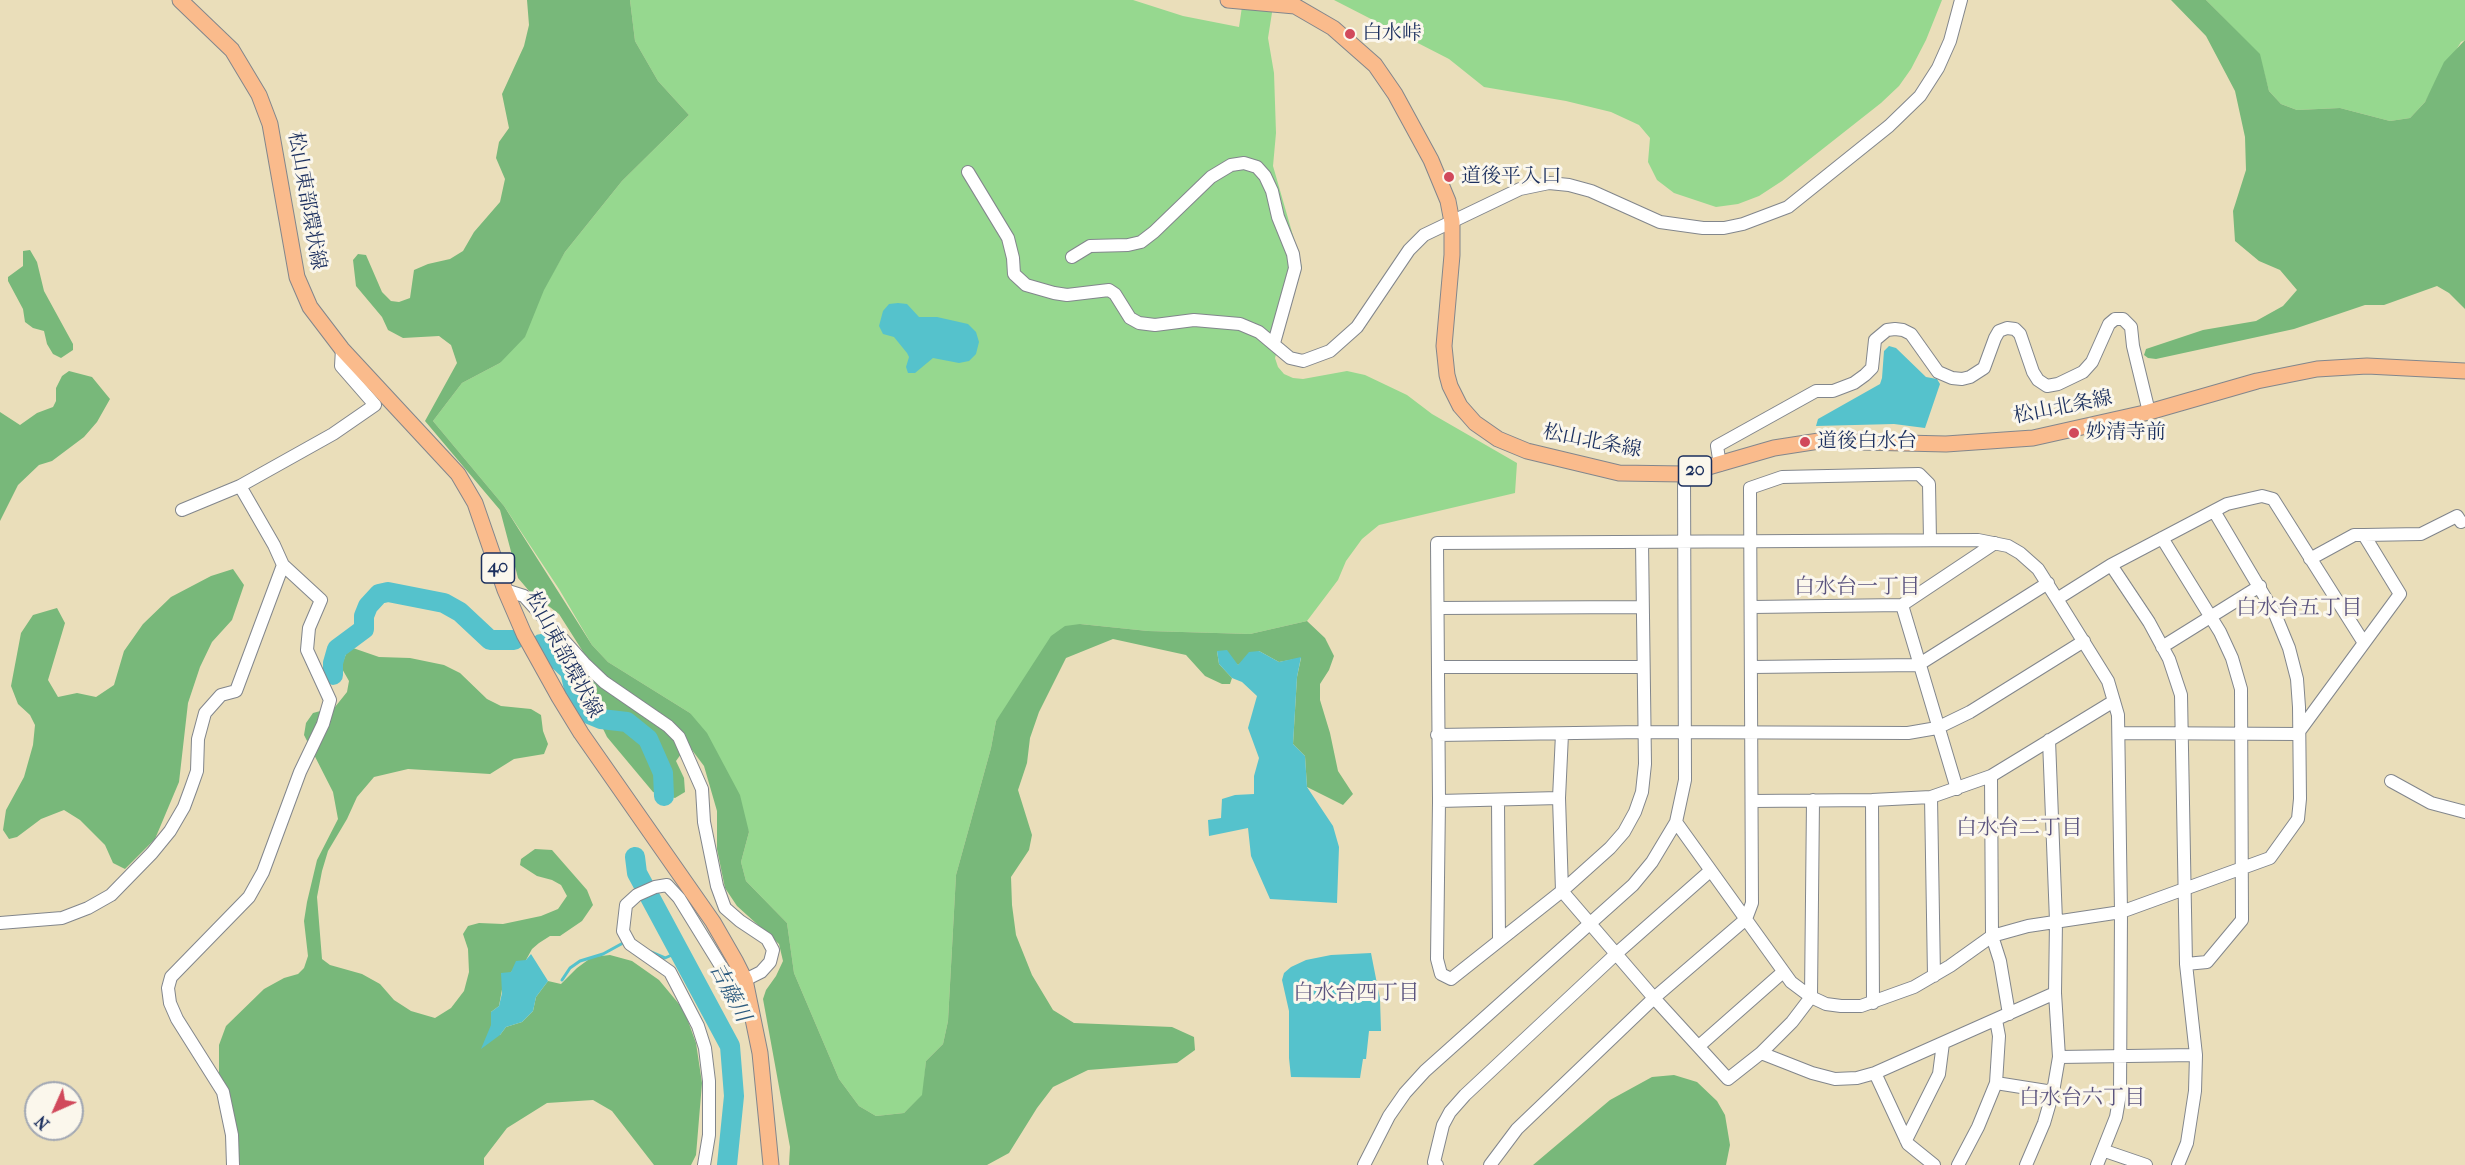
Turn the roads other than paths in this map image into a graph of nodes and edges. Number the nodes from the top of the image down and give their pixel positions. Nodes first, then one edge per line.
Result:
1 (180, 0) edge
2 (1228, 0) edge
3 (1961, 0) edge
4 (968, 172) dead end
5 (1452, 222) junction
6 (1072, 256) dead end
7 (1274, 343) junction
8 (342, 349) junction
9 (2465, 371) edge
10 (2149, 412) junction
11 (1720, 465) junction
12 (1684, 474) junction
13 (240, 486) junction
14 (182, 510) dead end
15 (2214, 511) junction
16 (2461, 522) dead end
17 (2364, 535) junction
18 (2162, 538) junction
19 (1930, 540) junction
20 (1642, 542) junction
21 (1750, 542) junction
22 (1684, 543) junction
23 (1995, 543) junction
24 (2310, 559) junction
25 (283, 565) junction
26 (2111, 566) junction
27 (2048, 583) junction
28 (2260, 586) junction
29 (505, 590) junction
30 (2057, 598) junction
31 (1902, 605) junction
32 (1641, 607) junction
33 (1752, 607) junction
34 (1438, 608) junction
35 (2212, 616) junction
36 (2084, 641) junction
37 (2364, 643) junction
38 (2162, 647) junction
39 (1918, 665) junction
40 (1438, 667) junction
41 (1642, 667) junction
42 (1752, 667) junction
43 (2114, 701) junction
44 (1937, 728) junction
45 (1644, 732) junction
46 (2183, 732) junction
47 (1686, 733) junction
48 (2120, 733) junction
49 (1562, 734) junction
50 (1752, 734) junction
51 (2242, 734) junction
52 (2298, 734) junction
53 (1437, 735) junction
54 (2049, 740) junction
55 (1991, 776) junction
56 (2391, 781) dead end
57 (1957, 789) junction
58 (1931, 797) junction
59 (1559, 798) junction
60 (1498, 800) junction
61 (1814, 800) junction
62 (1872, 800) junction
63 (1439, 801) junction
64 (1752, 801) junction
65 (2465, 812) edge
66 (1676, 822) junction
67 (2243, 866) junction
68 (1710, 871) junction
69 (2185, 890) junction
70 (1562, 891) junction
71 (2121, 912) junction
72 (1746, 919) junction
73 (2056, 921) junction
74 (0, 922) edge
75 (1591, 922) junction
76 (1992, 936) junction
77 (1499, 941) junction
78 (1617, 953) junction
79 (2186, 964) junction
80 (1783, 972) junction
81 (1934, 976) junction
82 (745, 980) junction
83 (2055, 993) junction
84 (1811, 997) junction
85 (1654, 998) junction
86 (1873, 1003) junction
87 (2009, 1014) junction
88 (1996, 1020) junction
89 (1943, 1043) junction
90 (1699, 1046) junction
91 (1761, 1053) junction
92 (2196, 1055) junction
93 (2121, 1056) junction
94 (2059, 1057) junction
95 (1875, 1073) junction
96 (1996, 1083) junction
97 (2053, 1092) junction
98 (1906, 1140) junction
99 (2105, 1150) junction
100 (233, 1165) edge
101 (704, 1165) edge
102 (771, 1165) edge
103 (1364, 1165) edge
104 (1437, 1165) edge
105 (1490, 1165) edge
106 (1934, 1165) edge
107 (1958, 1165) edge
108 (2026, 1165) edge
109 (2097, 1165) edge
110 (2146, 1165) edge
111 (2178, 1165) edge

1 - 8 main road, 松山東部環状線 / 40
2 - 5 main road, 松山北条線 / 20
3 - 5 street
4 - 7 street
5 - 7 street
5 - 12 main road, 松山北条線 / 20
6 - 7 street
8 - 13 street
8 - 29 main road, 松山東部環状線 / 40
9 - 10 main road, 松山北条線 / 20
10 - 11 main road, 松山北条線 / 20
10 - 11 street
11 - 12 main road, 松山北条線 / 20
12 - 22 street
13 - 14 street
13 - 25 street
15 - 18 street
15 - 24 street
15 - 28 street
16 - 17 street
17 - 24 street
17 - 37 street
18 - 26 street
18 - 35 street
19 - 21 street
19 - 21 street
19 - 23 street
20 - 22 street
20 - 32 street
20 - 34 street
21 - 22 street
21 - 33 street
22 - 47 street
23 - 27 street
23 - 31 street
24 - 37 street
25 - 74 street
25 - 100 street
26 - 30 street
26 - 38 street
27 - 30 street
27 - 39 street
28 - 35 street
28 - 52 street
29 - 82 main road, 松山東部環状線 / 40
29 - 82 street
30 - 36 street
31 - 33 street
31 - 39 street
32 - 34 street
32 - 41 street
33 - 42 street
34 - 40 street
35 - 38 street
35 - 51 street
36 - 43 street
36 - 44 street
37 - 52 street
38 - 46 street
39 - 42 street
39 - 44 street
40 - 41 street
40 - 53 street
41 - 45 street
42 - 50 street
43 - 48 street
43 - 54 street
44 - 50 street
44 - 57 street
45 - 47 street
45 - 49 street
45 - 70 street
46 - 48 street
46 - 51 street
46 - 69 street
47 - 50 street
47 - 66 street
48 - 71 street
49 - 53 street
49 - 59 street
50 - 64 street
51 - 52 street
51 - 67 street
52 - 67 street
53 - 63 street
54 - 55 street
54 - 73 street
55 - 57 street
55 - 76 street
56 - 65 street
57 - 58 street
58 - 62 street
58 - 81 street
59 - 60 street
59 - 70 street
60 - 63 street
60 - 77 street
61 - 62 street
61 - 64 street
61 - 84 street
62 - 86 street
63 - 77 street
64 - 72 street
66 - 68 street
66 - 75 street
67 - 69 street
67 - 79 street
68 - 72 street
68 - 78 street
69 - 71 street
69 - 79 street
70 - 75 street
70 - 77 street
71 - 73 street
71 - 93 street
72 - 80 street
72 - 85 street
73 - 76 street
73 - 83 street
75 - 78 street
75 - 103 street
76 - 81 street
76 - 87 street
78 - 85 street
78 - 104 street
79 - 92 street
80 - 84 street
80 - 90 street
81 - 86 street
82 - 101 street
82 - 102 main road, 松山東部環状線 / 40
83 - 87 street
83 - 94 street
84 - 86 street
84 - 91 street
85 - 90 street
85 - 105 street
87 - 88 street
88 - 89 street
88 - 96 street
89 - 95 street
89 - 98 street
90 - 91 street
91 - 95 street
92 - 93 street
92 - 111 street
93 - 94 street
93 - 99 street
94 - 97 street
95 - 98 street
96 - 97 street
96 - 107 street
97 - 108 street
98 - 106 street
99 - 109 street
99 - 110 street

